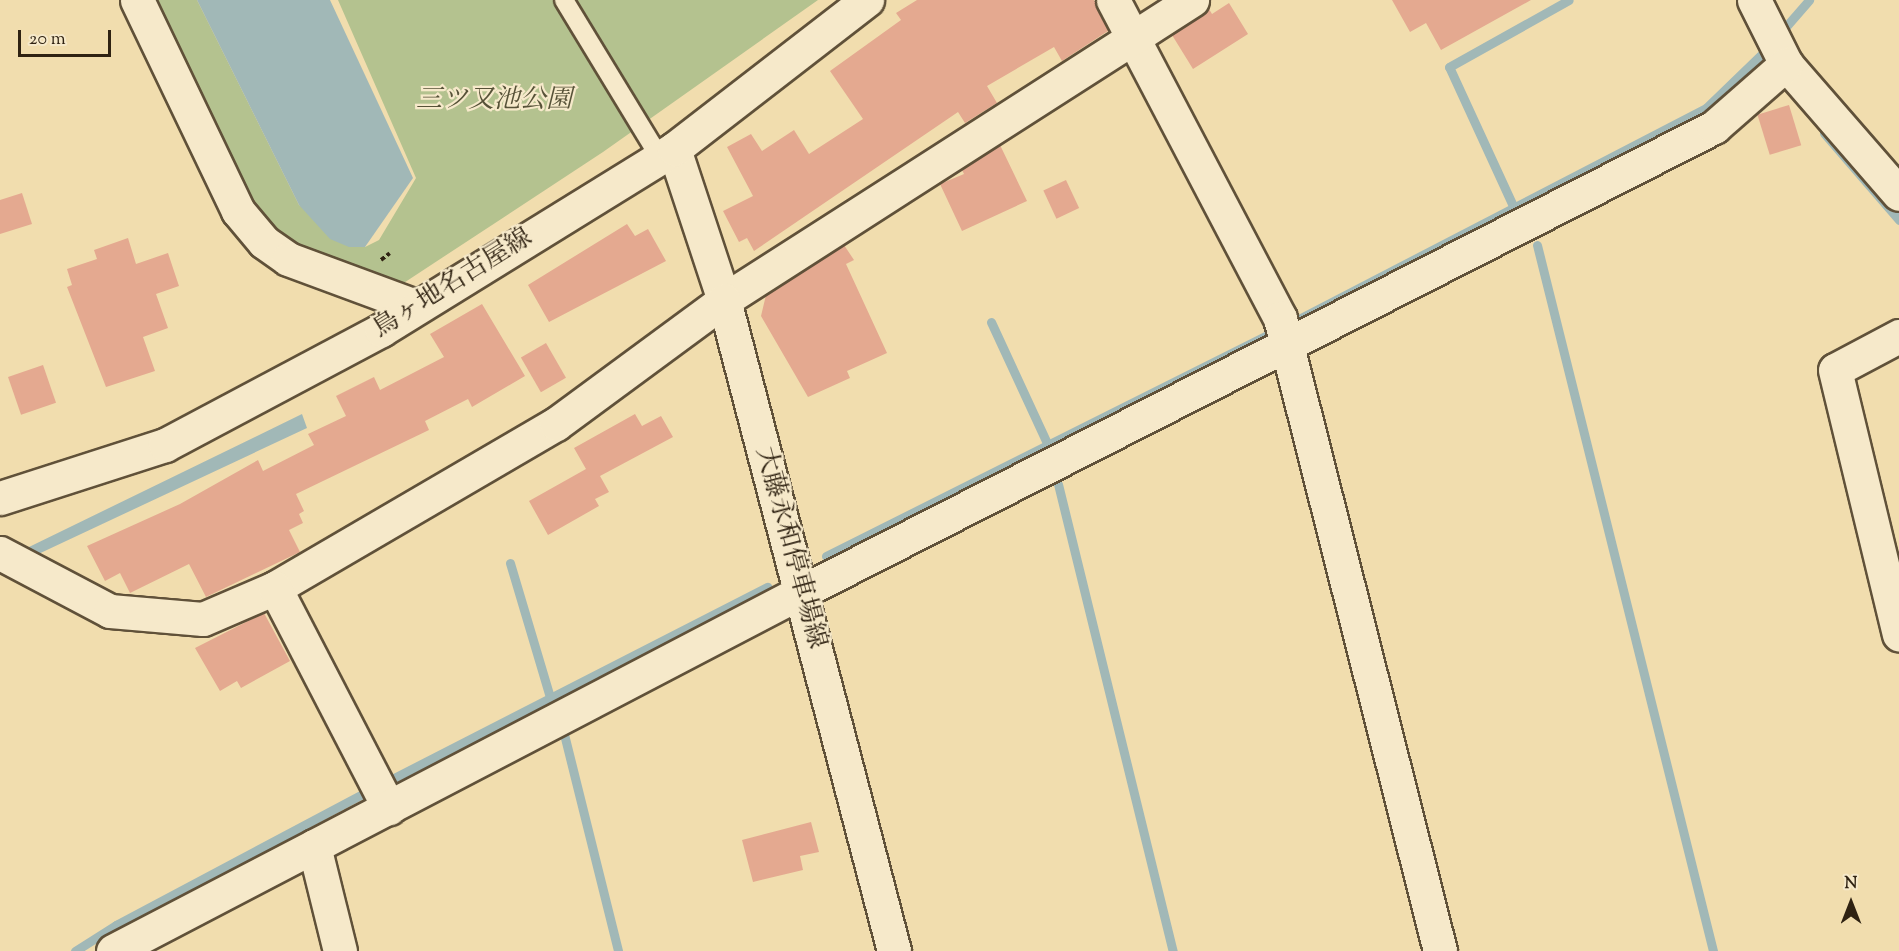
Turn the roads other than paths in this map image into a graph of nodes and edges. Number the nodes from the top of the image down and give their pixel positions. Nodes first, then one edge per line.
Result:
1 (137, 0) edge
2 (564, 0) edge
3 (1113, 0) edge
4 (1192, 0) edge
5 (1754, 0) edge
6 (859, 2) edge
7 (1136, 38) junction
8 (1786, 64) junction
9 (667, 153) junction
10 (1899, 194) edge
11 (724, 300) junction
12 (415, 306) junction
13 (1899, 336) edge
14 (1287, 344) junction
15 (0, 498) edge
16 (0, 553) edge
17 (275, 588) junction
18 (801, 592) junction
19 (1899, 634) edge
20 (389, 808) junction
21 (314, 846) junction
22 (113, 951) edge
23 (340, 951) edge
24 (894, 951) edge
25 (1440, 951) edge

1 - 12 street
2 - 9 lane
3 - 7 street
4 - 7 street
5 - 8 street
6 - 9 street, 鳥ヶ地名古屋線
7 - 11 street
7 - 14 street
8 - 10 street
8 - 14 street
9 - 11 street, 大藤永和停車場線
9 - 12 street, 鳥ヶ地名古屋線
11 - 17 street
11 - 18 street, 大藤永和停車場線
12 - 15 street, 鳥ヶ地名古屋線
13 - 19 street
14 - 18 street
14 - 25 street
16 - 17 street
17 - 20 street
18 - 20 street
18 - 24 street, 大藤永和停車場線
20 - 21 street
21 - 22 street
21 - 23 street

